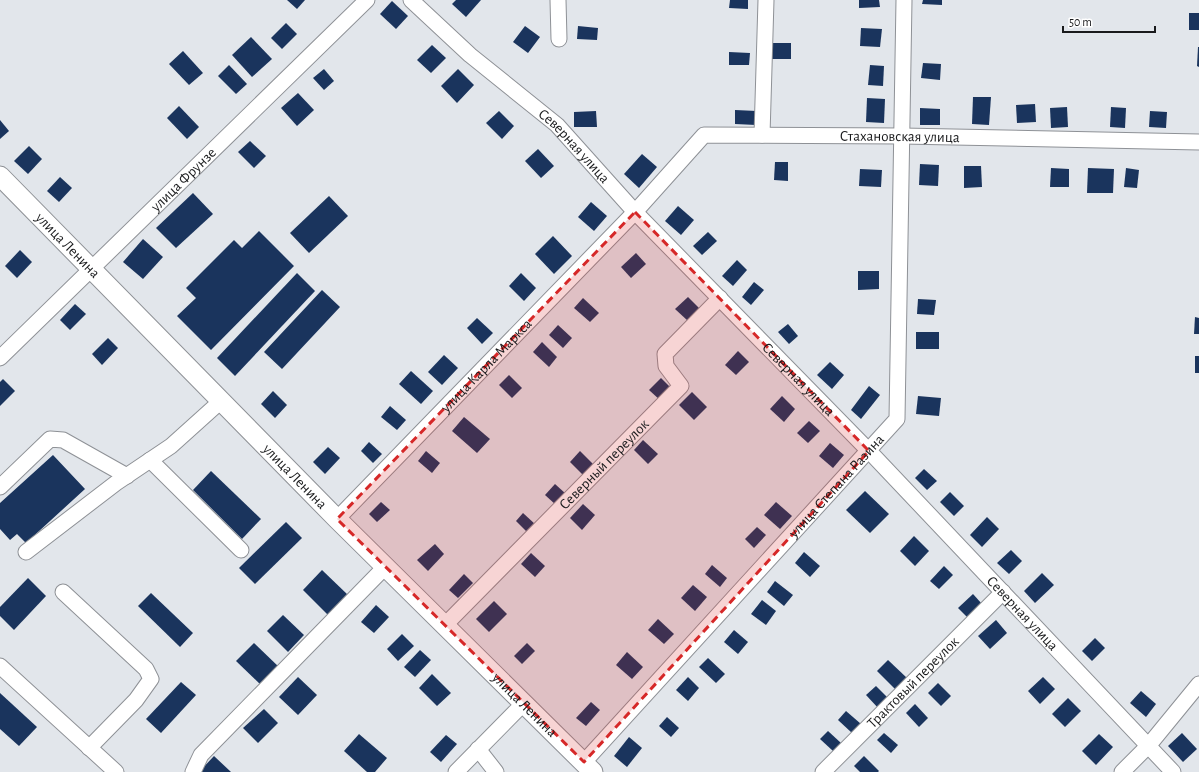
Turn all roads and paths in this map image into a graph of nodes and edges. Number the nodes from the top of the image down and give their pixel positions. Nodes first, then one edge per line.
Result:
1 (367, 0) edge
2 (411, 0) edge
3 (558, 0) edge
4 (766, 0) edge
5 (904, 0) edge
6 (559, 39) dead end
7 (762, 135) junction
8 (902, 136) junction
9 (1199, 142) edge
10 (0, 176) edge
11 (636, 212) junction
12 (92, 269) junction
13 (720, 298) junction
14 (0, 358) edge
15 (221, 401) junction
16 (869, 451) junction
17 (150, 460) junction
18 (127, 476) junction
19 (0, 487) edge
20 (337, 519) junction
21 (241, 550) dead end
22 (26, 552) dead end
23 (385, 567) junction
24 (62, 592) dead end
25 (1003, 592) junction
26 (445, 625) junction
27 (0, 666) edge
28 (1199, 684) edge
29 (524, 703) junction
30 (1149, 745) junction
31 (89, 748) junction
32 (478, 749) junction
33 (588, 767) edge
34 (116, 772) edge
35 (193, 772) edge
36 (456, 772) edge
37 (496, 772) edge
38 (823, 772) edge
39 (1122, 772) edge
40 (1173, 772) edge

1 - 12 street, улица Фрунзе
2 - 11 street, Северная улица
3 - 6 street
4 - 7 street
5 - 8 street, улица Степана Разина
7 - 8 street, Стахановская улица
7 - 11 street, Стахановская улица
8 - 9 street, Стахановская улица
8 - 16 street, улица Степана Разина
10 - 12 main road, улица Ленина
11 - 13 street, Северная улица
11 - 20 street, улица Карла Маркса
12 - 14 street, улица Фрунзе
12 - 15 main road, улица Ленина
13 - 16 street, Северная улица
13 - 26 street, Северный переулок
15 - 17 street
15 - 20 main road, улица Ленина
16 - 25 street, Северная улица
16 - 33 street, улица Степана Разина
17 - 18 street
17 - 21 street
18 - 19 street
18 - 22 street
20 - 23 main road, улица Ленина
23 - 26 main road, улица Ленина
23 - 35 street
24 - 31 street
25 - 30 street, Северная улица
25 - 38 street, Трактовый переулок
26 - 29 main road, улица Ленина
27 - 31 street
28 - 30 street
29 - 32 street
29 - 33 main road, улица Ленина
30 - 39 street
30 - 40 street, Северная улица
31 - 34 street
32 - 36 street
32 - 37 street

